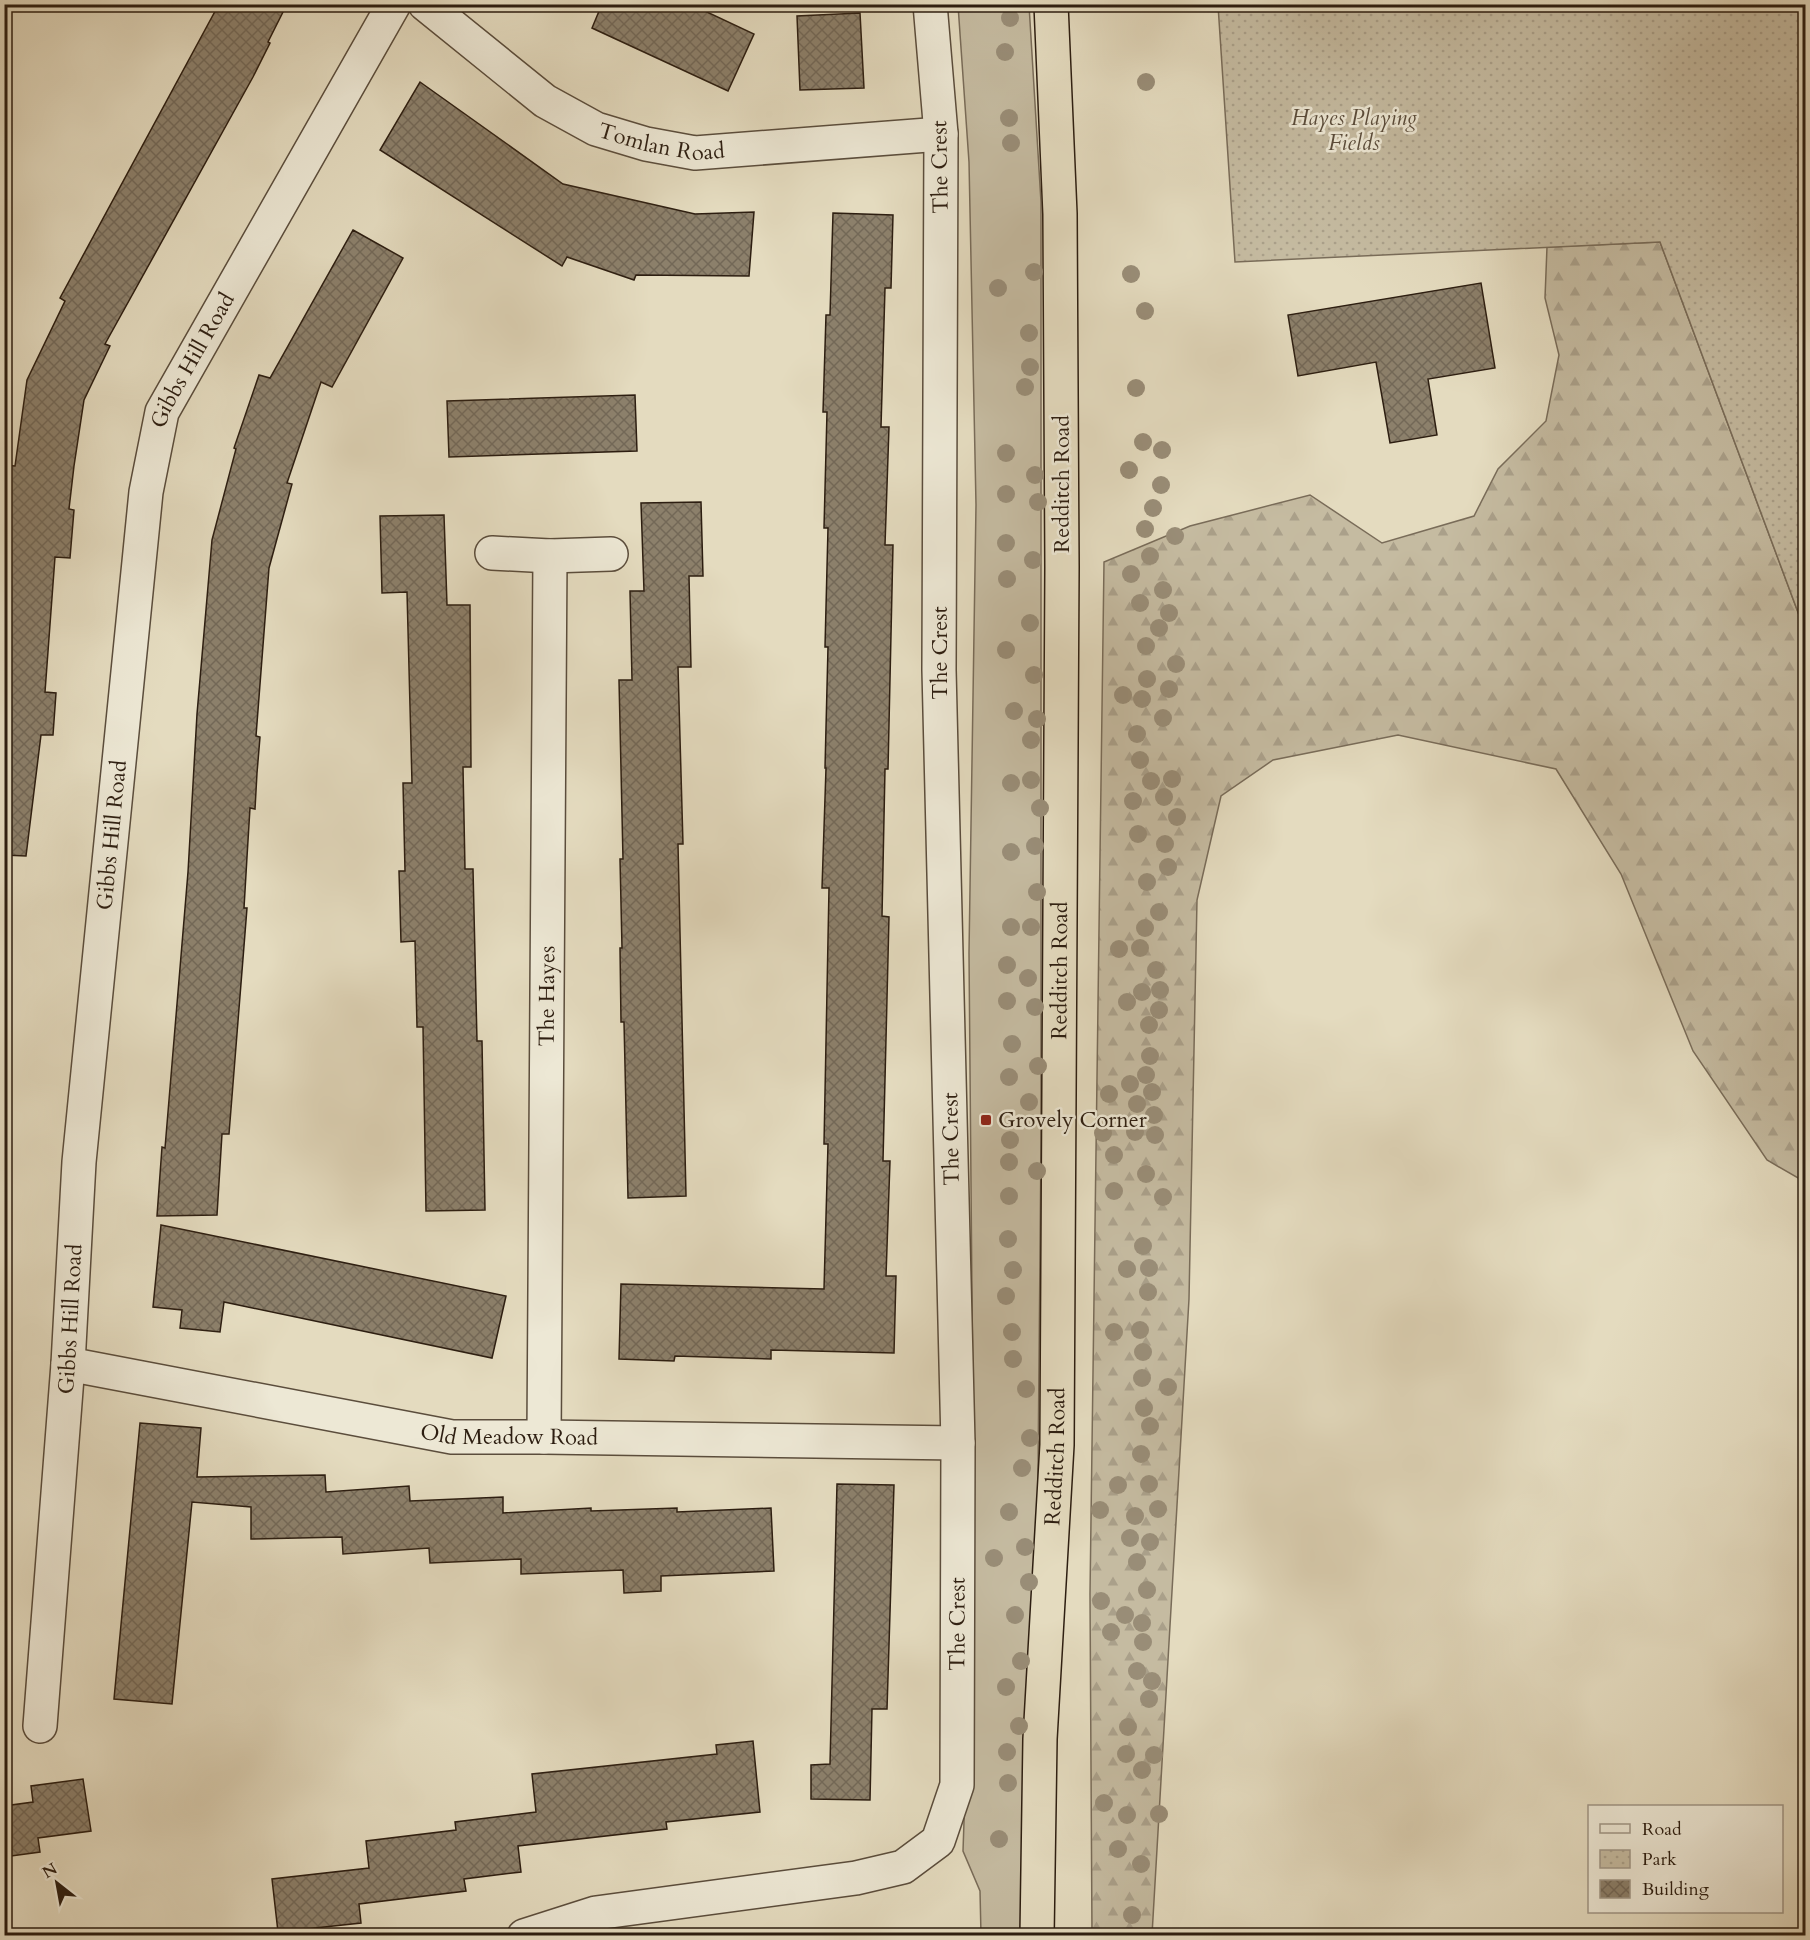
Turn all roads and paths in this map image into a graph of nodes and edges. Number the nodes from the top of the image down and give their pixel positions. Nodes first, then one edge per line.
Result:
1 (394, 4) edge
2 (425, 4) edge
3 (930, 4) edge
4 (1051, 4) edge
5 (941, 134) junction
6 (492, 553) dead end
7 (611, 554) dead end
8 (550, 556) junction
9 (68, 1364) junction
10 (544, 1437) junction
11 (958, 1443) junction
12 (40, 1726) dead end
13 (524, 1935) edge
14 (1037, 1935) edge

1 - 9 street, Gibbs Hill Road
2 - 5 street, Tomlan Road
3 - 5 street, The Crest
4 - 14 highway, Redditch Road
5 - 11 street, The Crest
6 - 8 street
7 - 8 street
8 - 10 street, The Hayes
9 - 10 street, Old Meadow Road
9 - 12 street, Gibbs Hill Road
10 - 11 street, Old Meadow Road
11 - 13 street, The Crest

